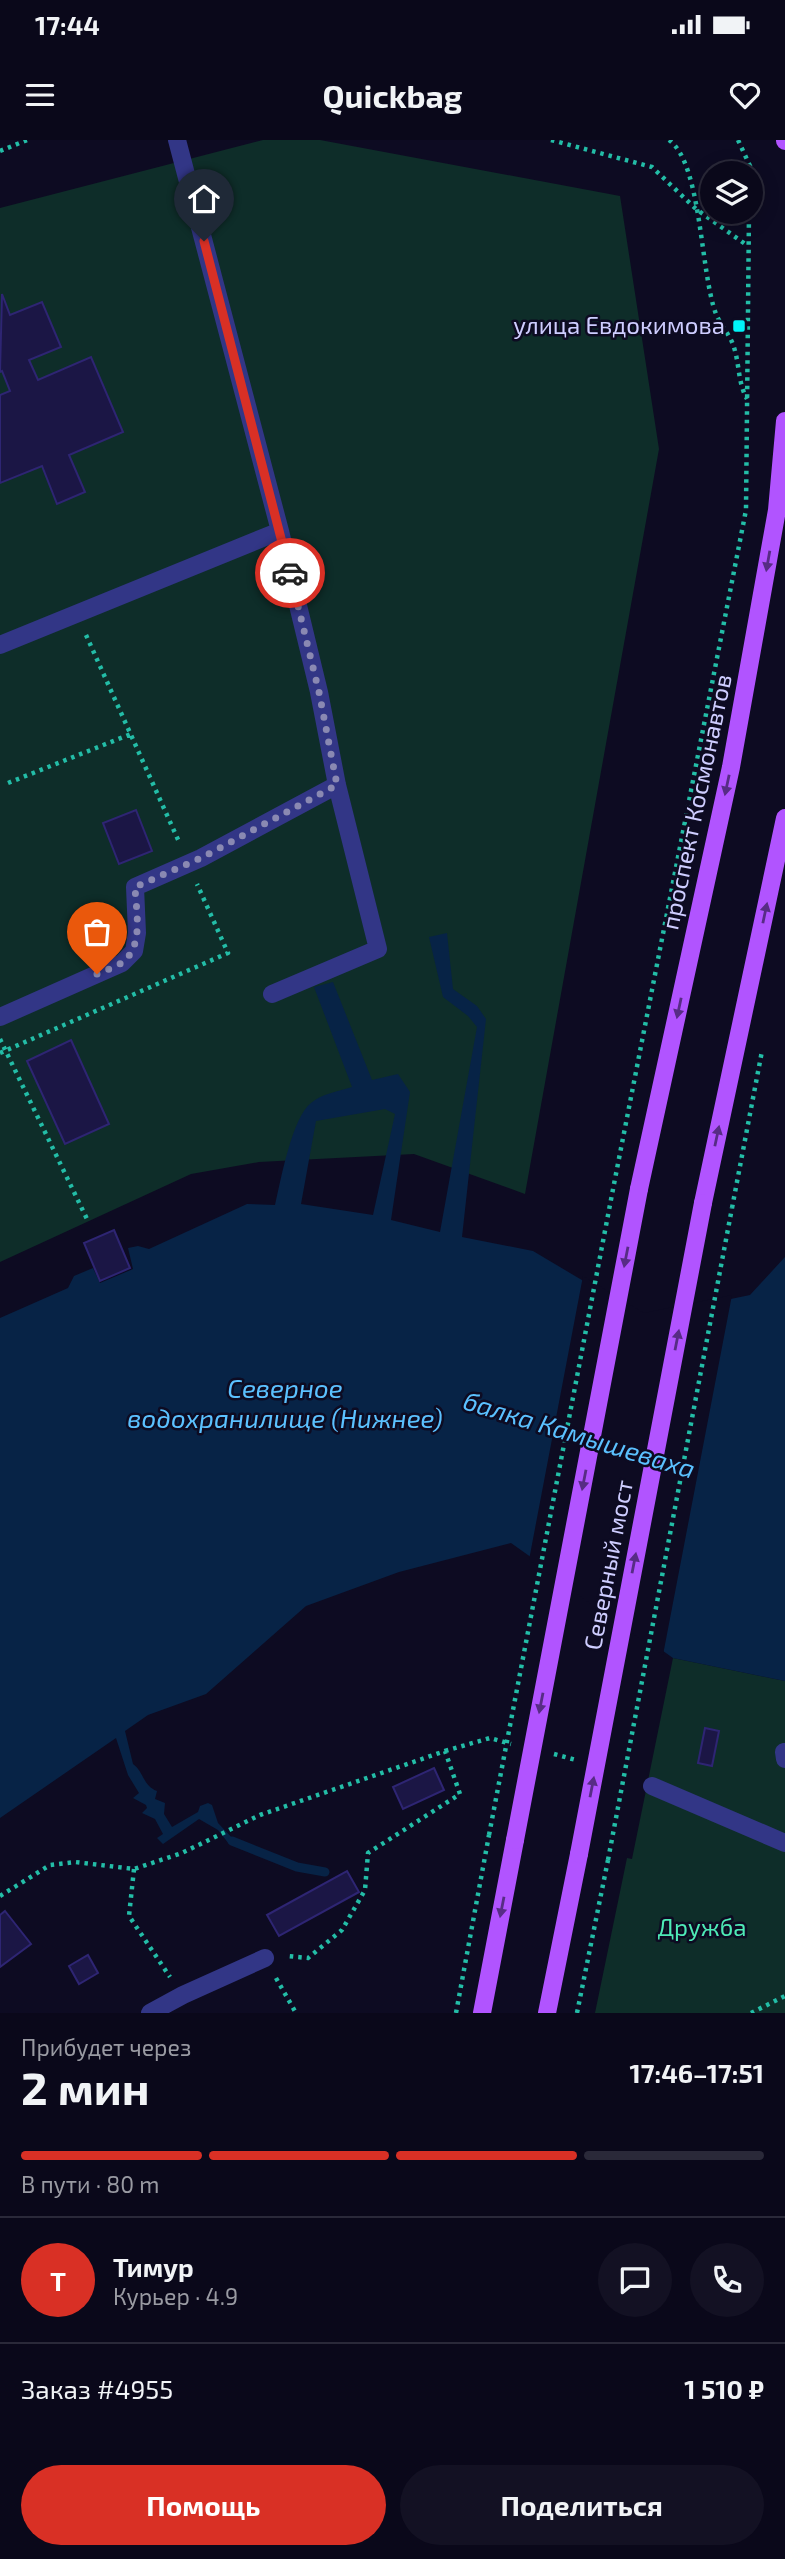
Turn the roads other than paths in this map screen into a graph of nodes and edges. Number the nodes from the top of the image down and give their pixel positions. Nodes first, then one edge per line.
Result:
1 (177, 140) edge
2 (785, 421) edge
3 (280, 531) junction
4 (0, 645) edge
5 (337, 785) junction
6 (785, 818) edge
7 (272, 994) dead end
8 (0, 1017) edge
9 (639, 1189) joint
10 (784, 1752) edge
11 (785, 1759) edge
12 (652, 1786) dead end
13 (785, 1843) edge
14 (265, 1958) road end
15 (152, 2013) edge
16 (482, 2013) edge
17 (547, 2013) edge

1 - 3 lane
2 -> 9 main road, проспект Космонавтов
3 - 4 lane
3 - 5 lane
5 - 7 lane
5 - 8 lane
17 -> 6 main road, Северный мост, bridge
9 -> 16 main road, Северный мост, bridge
10 - 11 lane
12 - 13 lane
14 - 15 lane

